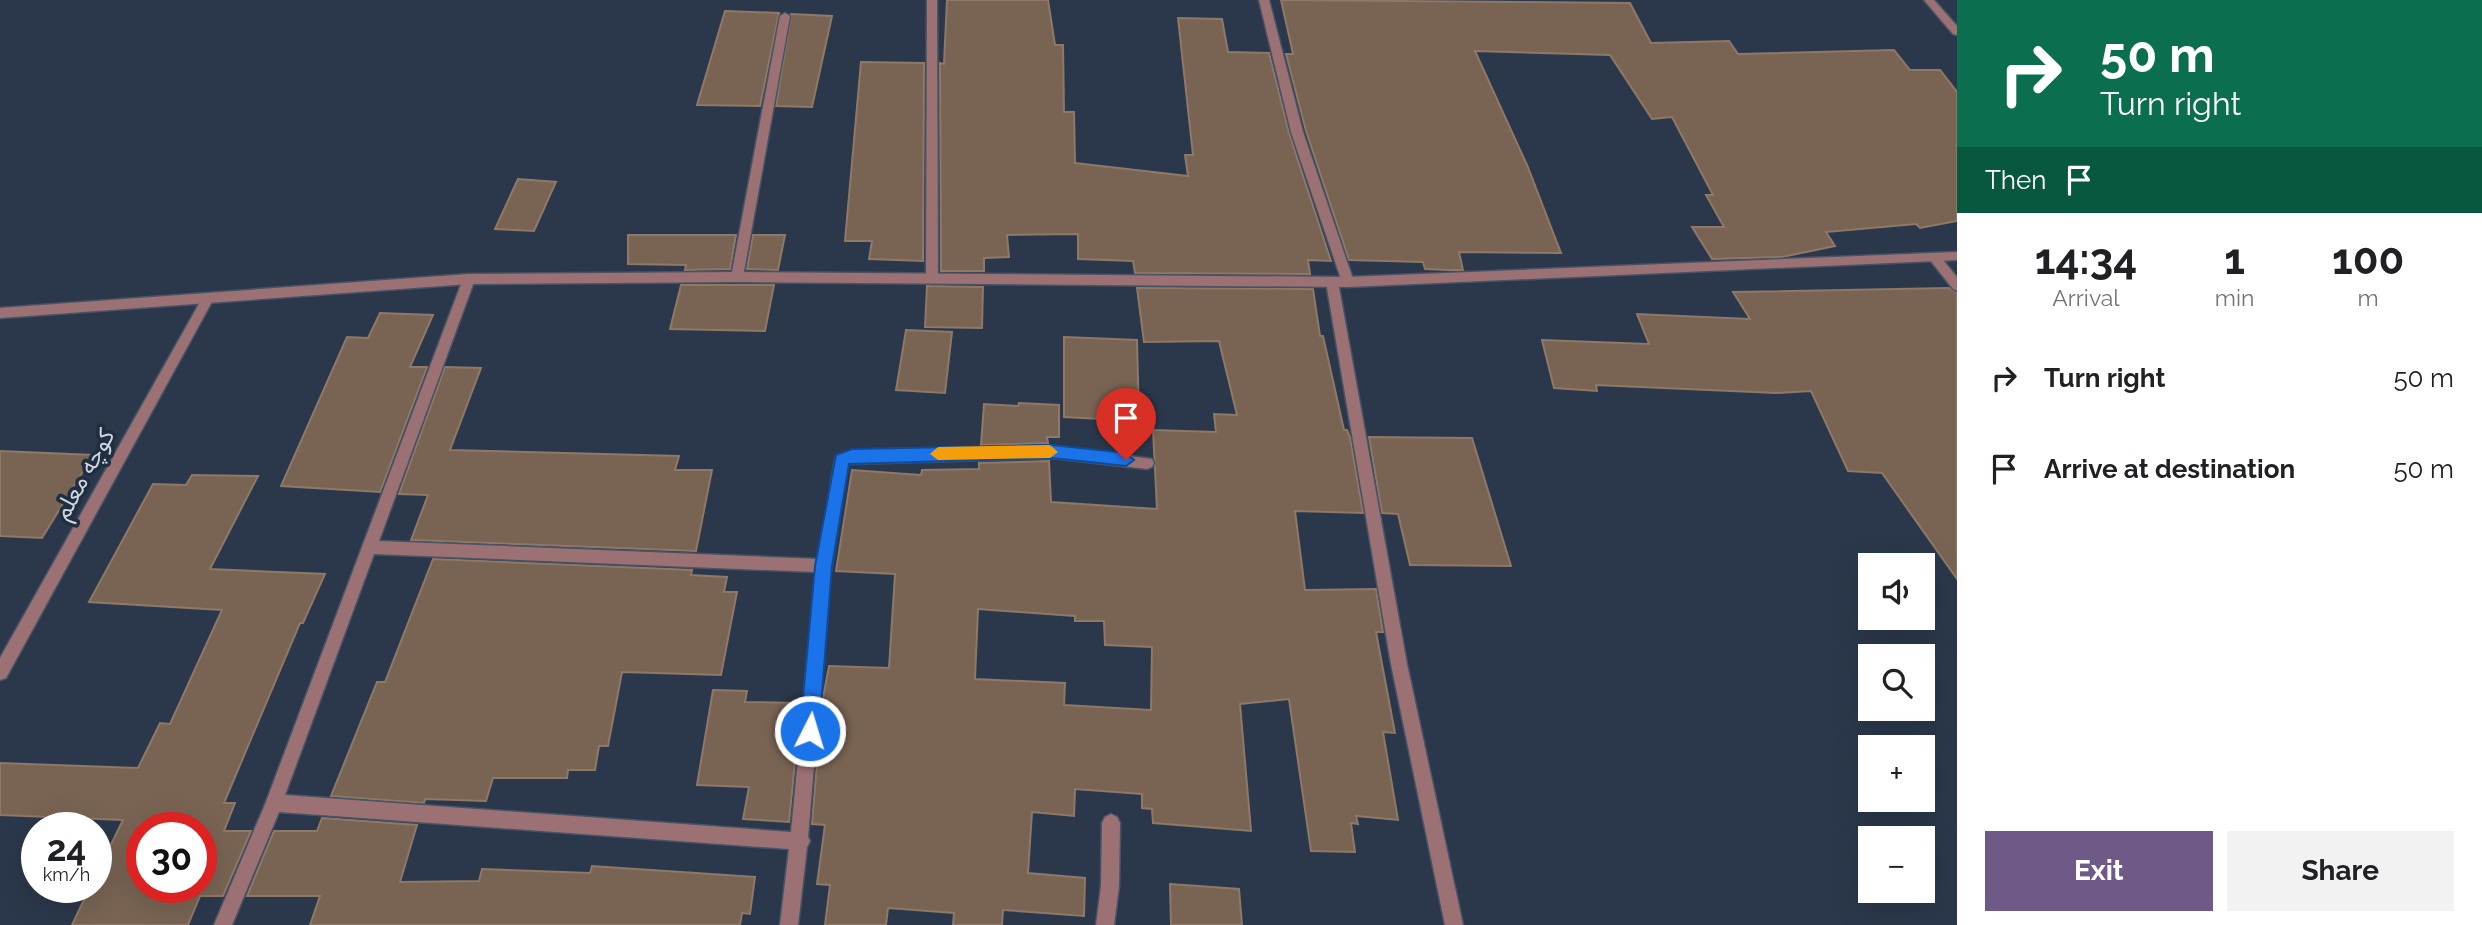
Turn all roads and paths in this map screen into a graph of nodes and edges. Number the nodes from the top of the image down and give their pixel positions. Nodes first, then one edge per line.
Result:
1 (932, 0) edge
2 (1264, 0) edge
3 (1929, 0) edge
4 (785, 16) dead end
5 (1957, 32) edge
6 (1957, 256) edge
7 (1934, 257) junction
8 (737, 277) junction
9 (469, 279) junction
10 (933, 279) junction
11 (1340, 282) junction
12 (1957, 286) edge
13 (208, 298) junction
14 (0, 313) edge
15 (1147, 463) dead end
16 (369, 547) junction
17 (823, 566) junction
18 (0, 673) edge
19 (274, 803) junction
20 (1111, 823) dead end
21 (801, 841) junction
22 (223, 925) edge
23 (789, 925) edge
24 (1105, 925) edge
25 (1454, 925) edge

1 - 10 street
2 - 11 street
3 - 5 street
4 - 8 street
6 - 7 street
7 - 11 street
7 - 12 street
8 - 9 street
8 - 10 street
9 - 13 street
9 - 16 street
10 - 11 street
11 - 25 street
13 - 14 street
13 - 18 street, کوچه معلم
15 - 17 street
16 - 17 street
16 - 19 street
17 - 21 street
19 - 21 street
19 - 22 street
20 - 24 street
21 - 23 street

